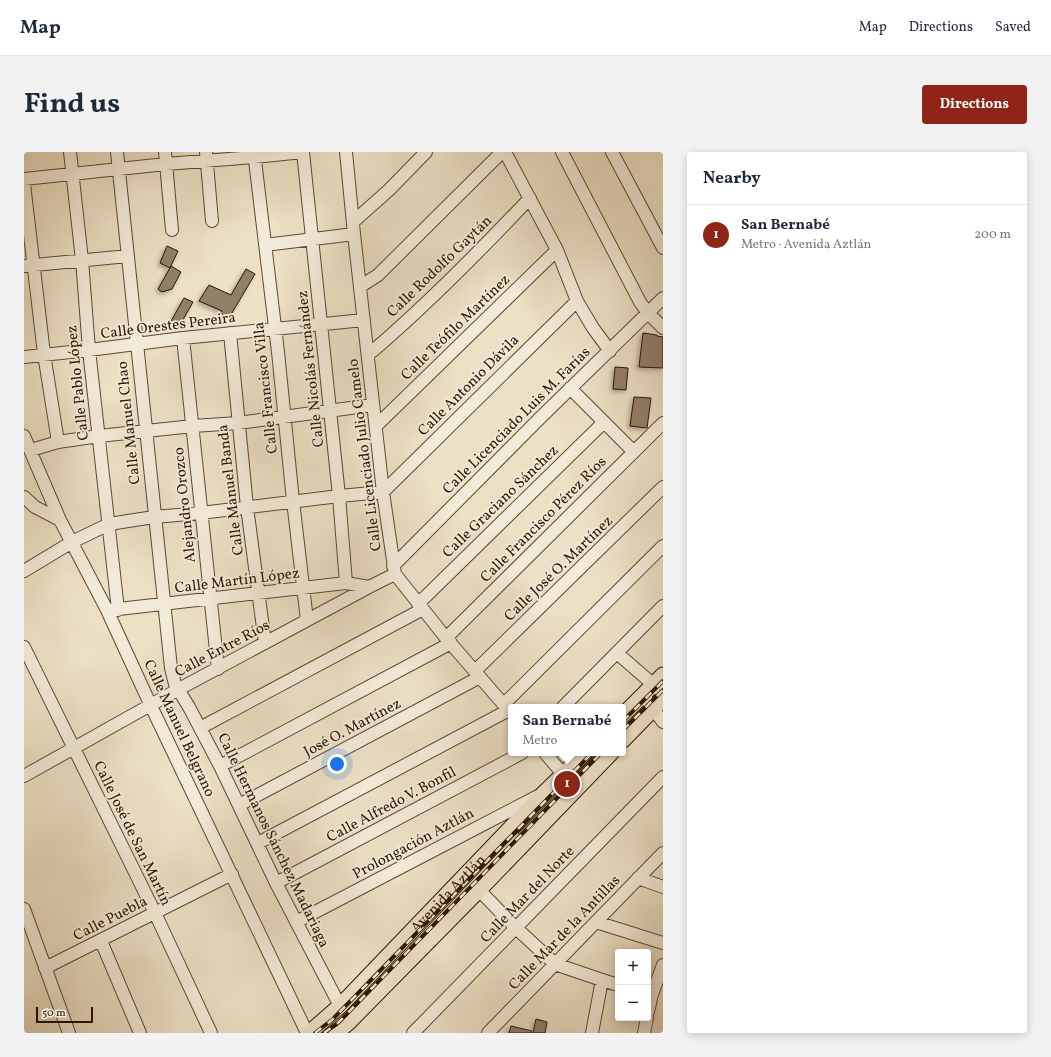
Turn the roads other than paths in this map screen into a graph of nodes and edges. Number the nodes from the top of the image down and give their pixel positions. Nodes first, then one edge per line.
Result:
1 (70, 152) edge
2 (116, 152) edge
3 (303, 152) edge
4 (346, 152) edge
5 (426, 152) edge
6 (502, 152) edge
7 (505, 152) edge
8 (562, 152) edge
9 (612, 152) edge
10 (254, 155) edge
11 (206, 156) edge
12 (165, 158) edge
13 (118, 170) junction
14 (72, 175) junction
15 (24, 179) edge
16 (24, 184) edge
17 (530, 198) junction
18 (212, 221) dead end
19 (353, 222) junction
20 (172, 230) dead end
21 (354, 234) junction
22 (312, 239) junction
23 (265, 245) junction
24 (663, 248) edge
25 (557, 250) junction
26 (128, 256) junction
27 (82, 260) junction
28 (29, 266) edge
29 (360, 286) junction
30 (663, 298) edge
31 (577, 300) junction
32 (648, 313) junction
33 (364, 320) junction
34 (322, 325) junction
35 (663, 328) edge
36 (275, 330) junction
37 (230, 333) junction
38 (183, 338) junction
39 (136, 343) junction
40 (89, 350) junction
41 (610, 351) junction
42 (44, 354) junction
43 (368, 354) junction
44 (24, 357) edge
45 (570, 388) junction
46 (373, 405) junction
47 (331, 411) junction
48 (285, 417) junction
49 (238, 422) junction
50 (604, 422) junction
51 (663, 423) edge
52 (193, 426) junction
53 (376, 426) junction
54 (146, 431) junction
55 (24, 436) edge
56 (98, 436) junction
57 (58, 442) junction
58 (31, 450) junction
59 (634, 452) junction
60 (663, 487) edge
61 (383, 492) junction
62 (339, 496) junction
63 (24, 497) edge
64 (293, 502) junction
65 (247, 507) junction
66 (201, 513) junction
67 (154, 517) junction
68 (60, 520) junction
69 (109, 524) junction
70 (72, 542) junction
71 (663, 546) edge
72 (394, 570) junction
73 (24, 571) edge
74 (346, 583) junction
75 (369, 587) junction
76 (303, 588) junction
77 (259, 594) junction
78 (210, 600) junction
79 (164, 605) junction
80 (663, 606) edge
81 (420, 607) junction
82 (112, 610) junction
83 (307, 620) junction
84 (449, 641) junction
85 (265, 643) junction
86 (24, 648) edge
87 (617, 653) junction
88 (218, 668) junction
89 (478, 674) junction
90 (660, 684) edge
91 (179, 689) junction
92 (643, 695) junction
93 (513, 704) edge
94 (566, 704) edge
95 (658, 704) edge
96 (151, 706) junction
97 (508, 709) edge
98 (626, 712) edge
99 (663, 722) edge
100 (200, 728) junction
101 (626, 737) edge
102 (74, 748) junction
103 (516, 756) edge
104 (548, 756) edge
105 (581, 756) edge
106 (608, 756) edge
107 (220, 766) junction
108 (563, 774) junction
109 (24, 776) edge
110 (663, 777) edge
111 (544, 792) junction
112 (239, 805) junction
113 (258, 843) junction
114 (663, 853) edge
115 (232, 874) junction
116 (638, 878) junction
117 (276, 883) junction
118 (663, 887) edge
119 (479, 890) junction
120 (24, 909) edge
121 (155, 913) junction
122 (296, 922) junction
123 (596, 922) junction
124 (516, 928) junction
125 (101, 941) junction
126 (663, 943) edge
127 (555, 964) junction
128 (663, 965) edge
129 (45, 968) junction
130 (602, 980) junction
131 (615, 984) edge
132 (654, 994) edge
133 (340, 1006) junction
134 (646, 1021) edge
135 (69, 1033) edge
136 (140, 1033) edge
137 (211, 1033) edge
138 (308, 1033) edge
139 (336, 1033) edge
140 (413, 1033) edge
141 (488, 1033) edge
142 (592, 1033) edge
143 (644, 1033) edge

1 - 14 street, Calle Pablo López
2 - 13 street, Calle Manuel Chao
3 - 10 street
3 - 22 street, Calle Nicolás Fernández
4 - 19 street, Calle Licenciado Julio Camelo
5 - 19 street
6 - 29 street
7 - 17 street
8 - 32 street
9 - 24 street
10 - 11 street
10 - 23 street, Calle Francisco Villa
11 - 12 street
11 - 18 street
12 - 13 street
12 - 20 street
13 - 14 street
13 - 26 street, Calle Manuel Chao
14 - 15 street
14 - 27 street, Calle Pablo López
16 - 28 street
17 - 25 street
17 - 43 street, Calle Rodolfo Gaytán
19 - 21 street, Calle Licenciado Julio Camelo
21 - 22 street
21 - 29 street, Calle Licenciado Julio Camelo
22 - 23 street
22 - 34 street, Calle Nicolás Fernández
23 - 36 street, Calle Francisco Villa
25 - 31 street
25 - 53 street, Calle Teófilo Martínez
26 - 27 street
26 - 39 street, Calle Manuel Chao
27 - 28 street
27 - 40 street, Calle Pablo López
28 - 42 street
29 - 33 street, Calle Licenciado Julio Camelo
30 - 32 street, Calle Licenciado Luis M. Farías
31 - 41 street
31 - 61 street, Calle Antonio Dávila
32 - 35 street
32 - 41 street, Calle Licenciado Luis M. Farías
33 - 34 street, Calle Orestes Pereira
33 - 43 street, Calle Licenciado Julio Camelo
34 - 36 street, Calle Orestes Pereira
34 - 47 street, Calle Nicolás Fernández
36 - 37 street, Calle Orestes Pereira
36 - 48 street, Calle Francisco Villa
37 - 38 street, Calle Orestes Pereira
37 - 49 street, Calle Manuel Banda
38 - 39 street, Calle Orestes Pereira
38 - 52 street, Alejandro Orozco
39 - 40 street, Calle Orestes Pereira
39 - 54 street, Calle Manuel Chao
40 - 42 street, Calle Orestes Pereira
40 - 56 street, Calle Pablo López
41 - 45 street, Calle Licenciado Luis M. Farías
42 - 44 street, Calle Orestes Pereira
42 - 57 street
43 - 46 street, Calle Licenciado Julio Camelo
45 - 50 street
45 - 72 street, Calle Licenciado Luis M. Farías
46 - 47 street
46 - 53 street, Calle Licenciado Julio Camelo
47 - 48 street
47 - 62 street, Calle Nicolás Fernández
48 - 49 street
48 - 64 street, Calle Francisco Villa
49 - 52 street
49 - 65 street, Calle Manuel Banda
50 - 59 street
50 - 81 street, Calle Graciano Sánchez
51 - 59 street, Calle Francisco Pérez Ríos
52 - 54 street
52 - 66 street, Alejandro Orozco
53 - 61 street, Calle Licenciado Julio Camelo
54 - 56 street
54 - 67 street, Calle Manuel Chao
55 - 58 street, Calle Manuel Belgrano
56 - 57 street
56 - 69 street, Calle Pablo López
57 - 58 street
58 - 68 street, Calle Manuel Belgrano
59 - 84 street, Calle Francisco Pérez Ríos
60 - 89 street, Calle José O. Martínez
61 - 62 street
61 - 72 street, Calle Licenciado Julio Camelo
62 - 64 street
62 - 74 street, Calle Nicolás Fernández
63 - 68 street
64 - 65 street
64 - 76 street, Calle Francisco Villa
65 - 66 street
65 - 77 street, Calle Manuel Banda
66 - 67 street
66 - 78 street, Alejandro Orozco
67 - 69 street
67 - 79 street, Calle Manuel Chao
68 - 70 street, Calle Manuel Belgrano
69 - 70 street
69 - 82 street, Calle Pablo López
70 - 73 street
70 - 82 street, Calle Manuel Belgrano
71 - 93 street
72 - 75 street, Calle Entre Ríos
72 - 81 street, Calle Licenciado Julio Camelo
74 - 75 street, Calle Martín López
74 - 76 street, Calle Martín López
75 - 83 street, Calle Entre Ríos
76 - 77 street, Calle Martín López
76 - 83 street, Calle Francisco Villa
77 - 78 street, Calle Martín López
77 - 85 street, Calle Manuel Banda
78 - 79 street, Calle Martín López
78 - 88 street, Alejandro Orozco
79 - 82 street, Calle Martín López
79 - 91 street, Calle Manuel Chao
80 - 87 street
81 - 84 street, Calle Licenciado Julio Camelo
81 - 100 street, Calle Graciano Sánchez
82 - 96 street, Calle Manuel Belgrano
83 - 85 street, Calle Entre Ríos
84 - 89 street, Calle Licenciado Julio Camelo
84 - 107 street, Calle Francisco Pérez Ríos
85 - 88 street, Calle Entre Ríos
86 - 102 street, Calle José de San Martín
87 - 90 street
87 - 94 street
88 - 91 street, Calle Entre Ríos
89 - 97 street, Calle Licenciado Julio Camelo
89 - 112 street, José O. Martínez
90 - 92 main road
91 - 96 street, Calle Entre Ríos
91 - 100 street, Calle Hermanos Sánchez Madariaga
92 - 95 street
92 - 98 main road
95 - 99 street
95 - 101 main road
96 - 102 street, Calle Entre Ríos
96 - 115 street, Calle Manuel Belgrano
97 - 113 street
100 - 107 street, Calle Hermanos Sánchez Madariaga
102 - 109 street, Calle Entre Ríos
102 - 121 street, Calle José de San Martín
103 - 117 street, Calle Alfredo V. Bonfil
104 - 108 street
105 - 108 main road, Avenida Aztlán
106 - 119 main road, Avenida Aztlán
107 - 112 street, Calle Hermanos Sánchez Madariaga
108 - 111 main road, Avenida Aztlán
110 - 124 street, Calle Mar del Norte
111 - 122 street, Prolongación Aztlán
111 - 133 main road, Avenida Aztlán
112 - 113 street, Calle Hermanos Sánchez Madariaga
113 - 117 street, Calle Hermanos Sánchez Madariaga
114 - 116 street, Calle Mar de la Antillas
115 - 121 street, Calle Puebla
115 - 138 street, Calle Manuel Belgrano
116 - 118 street
116 - 123 street, Calle Mar de la Antillas
117 - 122 street, Calle Hermanos Sánchez Madariaga
119 - 124 street
119 - 139 main road, Avenida Aztlán
120 - 129 street
121 - 125 street, Calle Puebla
121 - 137 street, Calle José de San Martín
122 - 133 street, Calle Hermanos Sánchez Madariaga
123 - 126 street
123 - 127 street, Calle Mar de la Antillas
124 - 127 street
124 - 140 street, Calle Mar del Norte
125 - 129 street, Calle Puebla
125 - 136 street
127 - 130 street
127 - 141 street, Calle Mar de la Antillas
128 - 132 street
129 - 135 street
130 - 131 street
130 - 142 street
133 - 138 main road, Avenida Aztlán
134 - 143 street

